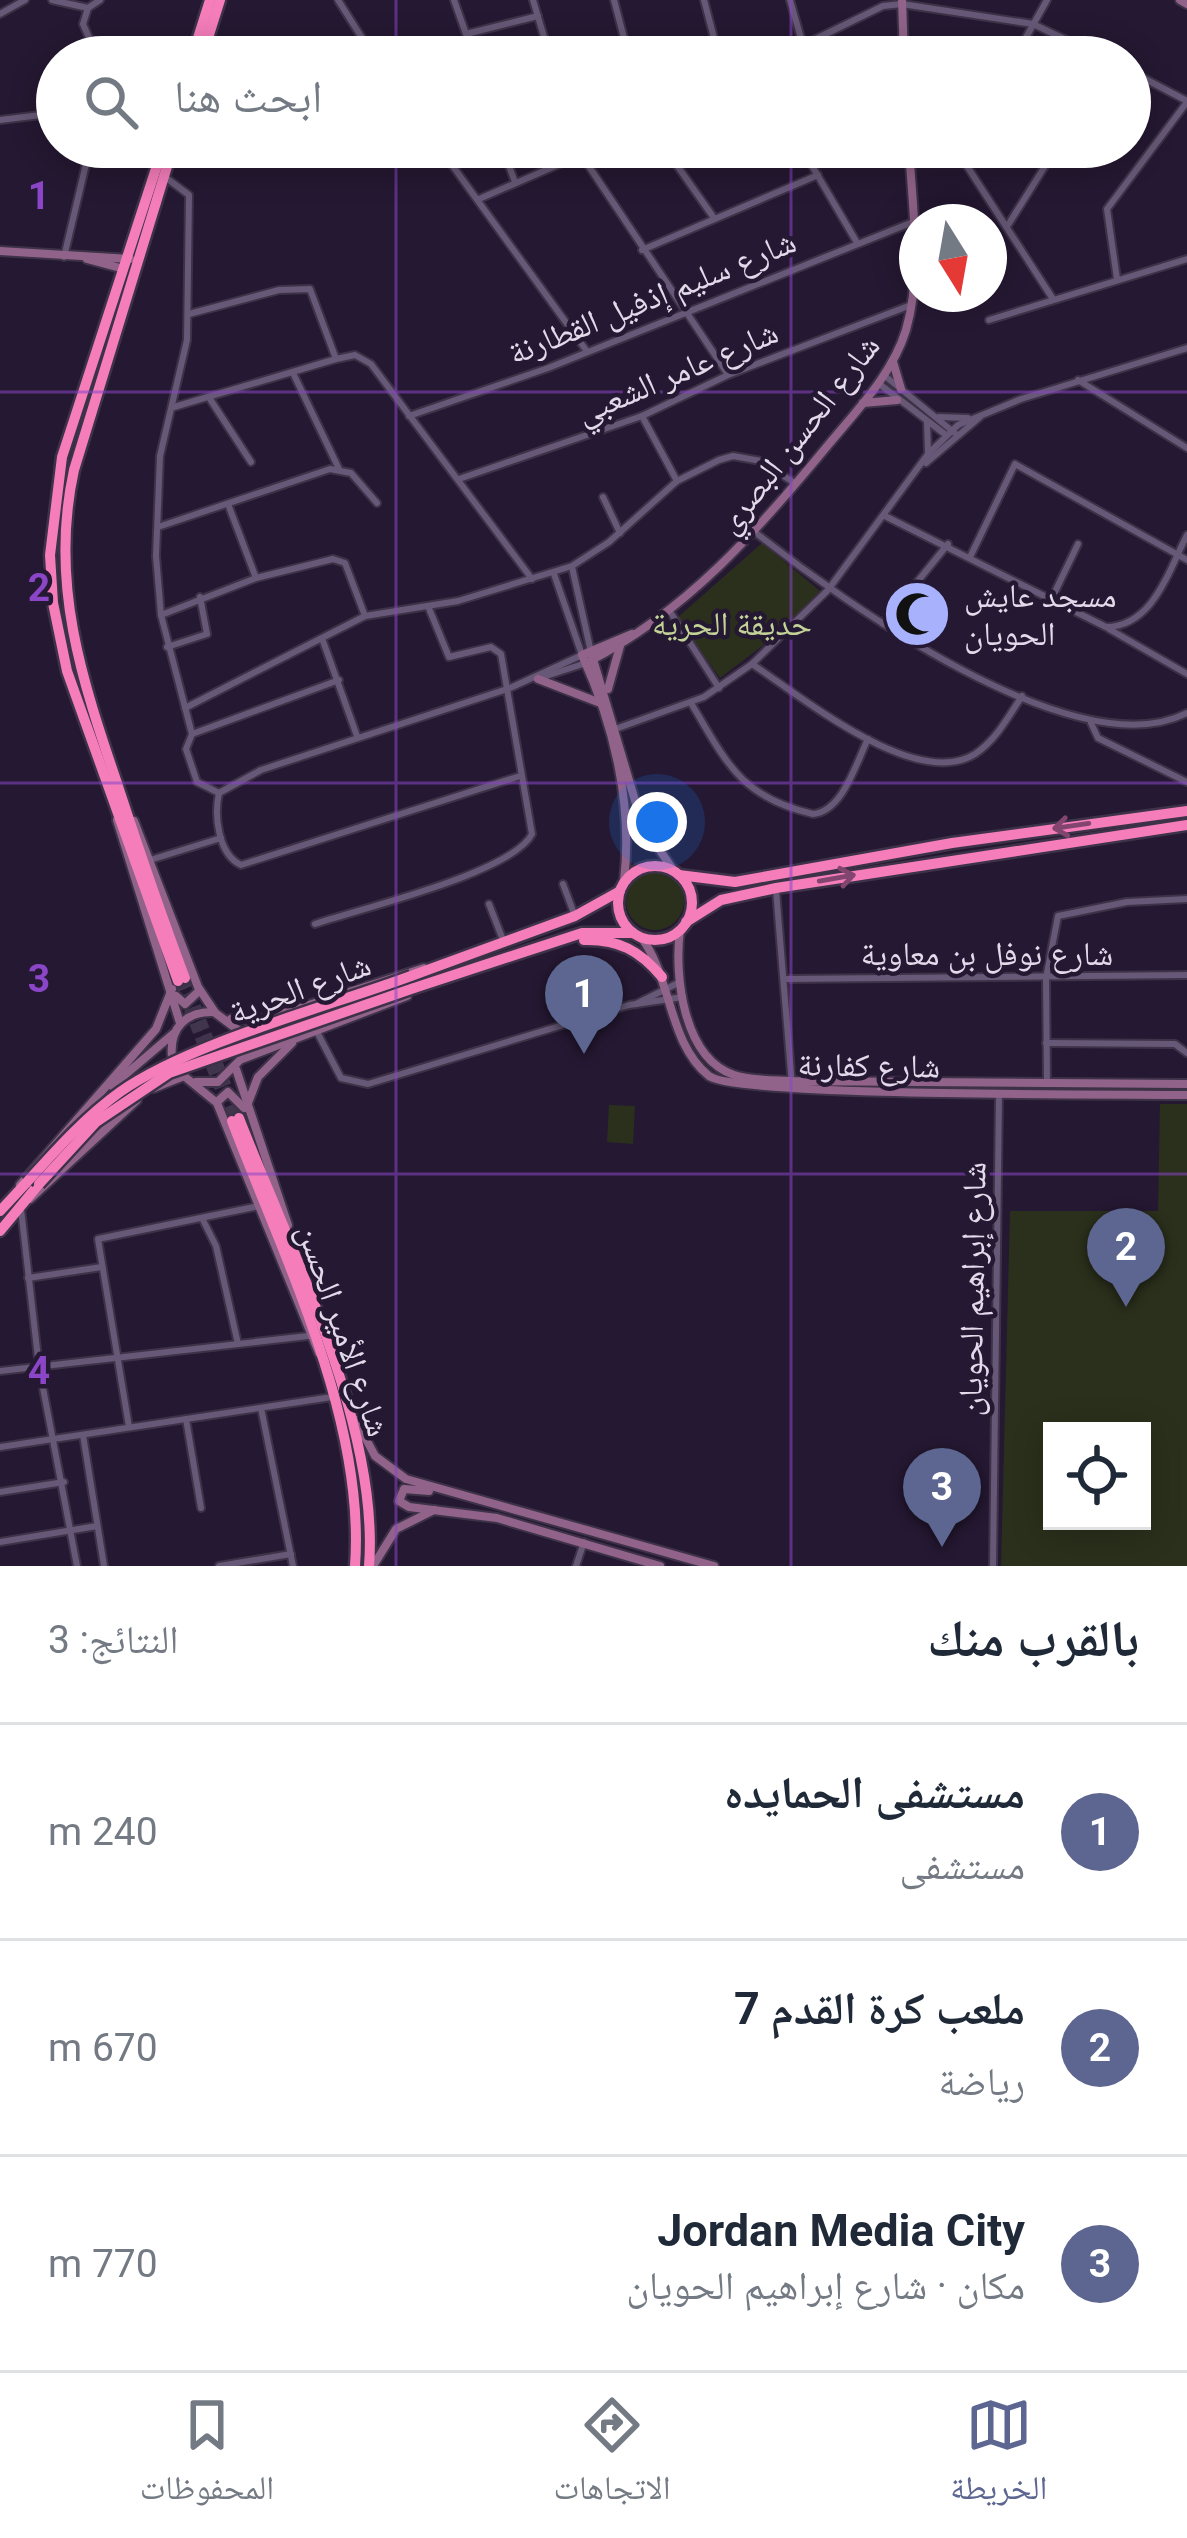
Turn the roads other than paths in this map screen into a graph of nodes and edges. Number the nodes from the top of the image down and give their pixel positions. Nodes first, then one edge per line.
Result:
1 (25, 0) edge
2 (52, 0) edge
3 (100, 0) edge
4 (210, 0) edge
5 (220, 0) edge
6 (338, 0) edge
7 (454, 0) edge
8 (533, 0) edge
9 (614, 0) edge
10 (704, 0) edge
11 (790, 0) edge
12 (1046, 0) edge
13 (902, 2) edge
14 (88, 8) junction
15 (0, 14) edge
16 (538, 16) junction
17 (1034, 24) junction
18 (88, 36) edge
19 (199, 36) edge
20 (209, 36) edge
21 (361, 36) edge
22 (544, 36) edge
23 (623, 36) edge
24 (713, 36) edge
25 (800, 36) edge
26 (821, 36) edge
27 (903, 36) edge
28 (1027, 36) edge
29 (1059, 36) edge
30 (1151, 82) edge
31 (1187, 102) edge
32 (36, 116) edge
33 (0, 120) edge
34 (1151, 150) edge
35 (86, 168) edge
36 (155, 168) edge
37 (167, 168) edge
38 (455, 168) edge
39 (509, 168) edge
40 (552, 168) edge
41 (587, 168) edge
42 (679, 168) edge
43 (814, 168) edge
44 (910, 168) edge
45 (968, 168) edge
46 (1044, 168) edge
47 (1137, 168) edge
48 (818, 175) junction
49 (165, 177) junction
50 (514, 182) junction
51 (479, 199) junction
52 (912, 204) edge
53 (992, 204) edge
54 (714, 218) junction
55 (899, 227) edge
56 (1007, 227) joint
57 (856, 241) junction
58 (642, 250) junction
59 (0, 251) edge
60 (64, 256) junction
61 (1187, 259) edge
62 (133, 265) junction
63 (1117, 279) junction
64 (1053, 299) junction
65 (684, 310) junction
66 (899, 310) edge
67 (909, 312) edge
68 (189, 314) junction
69 (989, 320) dead end
70 (1187, 348) edge
71 (586, 350) junction
72 (336, 359) junction
73 (893, 361) junction
74 (293, 373) junction
75 (728, 375) junction
76 (881, 379) junction
77 (1078, 380) junction
78 (899, 394) junction
79 (210, 399) junction
80 (861, 404) junction
81 (175, 407) junction
82 (990, 410) junction
83 (409, 416) junction
84 (642, 416) junction
85 (936, 417) junction
86 (971, 417) junction
87 (926, 420) junction
88 (951, 434) junction
89 (1187, 448) edge
90 (928, 454) junction
91 (251, 462) dead end
92 (339, 469) junction
93 (919, 470) junction
94 (459, 479) junction
95 (677, 481) junction
96 (796, 484) junction
97 (603, 497) dead end
98 (377, 503) dead end
99 (228, 504) junction
100 (885, 516) junction
101 (158, 527) junction
102 (620, 532) junction
103 (756, 533) junction
104 (1187, 535) edge
105 (947, 544) junction
106 (1078, 544) dead end
107 (1178, 554) junction
108 (970, 556) junction
109 (1187, 560) edge
110 (572, 566) junction
111 (554, 573) junction
112 (256, 578) junction
113 (532, 580) junction
114 (828, 590) junction
115 (200, 597) junction
116 (1052, 598) junction
117 (428, 606) junction
118 (669, 610) junction
119 (161, 615) junction
120 (365, 616) junction
121 (884, 625) junction
122 (1106, 627) junction
123 (636, 633) junction
124 (323, 641) junction
125 (621, 645) junction
126 (167, 647) junction
127 (588, 657) junction
128 (752, 664) junction
129 (1187, 674) edge
130 (339, 680) junction
131 (533, 680) junction
132 (510, 688) junction
133 (719, 688) junction
134 (1022, 696) junction
135 (606, 700) junction
136 (691, 703) junction
137 (185, 708) junction
138 (1187, 713) edge
139 (1091, 722) junction
140 (618, 728) junction
141 (192, 734) junction
142 (357, 736) junction
143 (868, 739) junction
144 (520, 776) junction
145 (1187, 782) edge
146 (219, 793) junction
147 (1187, 811) edge
148 (121, 812) junction
149 (1187, 825) edge
150 (221, 838) junction
151 (150, 860) junction
152 (676, 873) junction
153 (563, 884) dead end
154 (622, 886) junction
155 (776, 888) junction
156 (1187, 898) edge
157 (489, 904) dead end
158 (575, 916) junction
159 (315, 924) dead end
160 (683, 926) junction
161 (637, 935) junction
162 (503, 940) junction
163 (556, 941) junction
164 (437, 965) junction
165 (1187, 975) edge
166 (1046, 978) junction
167 (440, 979) junction
168 (787, 979) junction
169 (412, 982) junction
170 (664, 982) junction
171 (680, 982) junction
172 (178, 983) junction
173 (198, 987) junction
174 (683, 998) junction
175 (671, 1000) junction
176 (636, 1004) junction
177 (214, 1012) junction
178 (265, 1018) junction
179 (229, 1019) junction
180 (180, 1023) junction
181 (317, 1032) junction
182 (173, 1034) junction
183 (296, 1040) junction
184 (1046, 1043) junction
185 (274, 1046) junction
186 (1187, 1053) edge
187 (238, 1064) junction
188 (133, 1068) junction
189 (184, 1076) junction
190 (196, 1082) junction
191 (1187, 1084) edge
192 (160, 1085) junction
193 (792, 1085) junction
194 (999, 1088) junction
195 (1047, 1088) junction
196 (1187, 1096) edge
197 (93, 1102) junction
198 (217, 1103) junction
199 (239, 1116) junction
200 (20, 1202) junction
201 (259, 1206) junction
202 (0, 1211) edge
203 (202, 1218) junction
204 (0, 1231) edge
205 (101, 1267) junction
206 (27, 1278) junction
207 (308, 1336) junction
208 (238, 1344) junction
209 (325, 1354) junction
210 (115, 1358) junction
211 (39, 1366) junction
212 (0, 1371) edge
213 (337, 1374) junction
214 (332, 1397) junction
215 (261, 1408) junction
216 (186, 1419) junction
217 (129, 1427) junction
218 (83, 1435) junction
219 (55, 1439) junction
220 (0, 1447) edge
221 (64, 1482) junction
222 (0, 1492) edge
223 (439, 1492) junction
224 (201, 1508) dead end
225 (447, 1508) junction
226 (97, 1526) junction
227 (72, 1530) junction
228 (584, 1541) junction
229 (0, 1542) edge
230 (291, 1554) junction
231 (236, 1565) edge
232 (77, 1566) edge
233 (104, 1566) edge
234 (219, 1566) edge
235 (293, 1566) edge
236 (356, 1566) edge
237 (371, 1566) edge
238 (576, 1566) edge
239 (659, 1566) edge
240 (713, 1566) edge
241 (992, 1566) edge

1 - 15 street
2 - 14 street
3 - 14 street
4 - 19 highway
5 - 20 highway
6 - 21 street
7 - 16 street
8 - 16 street
9 - 23 street
10 - 24 street
11 - 25 street
12 - 17 street
13 - 17 street
13 - 26 street
13 - 27 main road
14 - 18 street
16 - 22 street
17 - 28 street
17 - 29 street
30 - 31 street
31 - 34 street
32 - 33 street
35 - 60 street
36 - 62 highway
37 - 49 highway
38 - 51 street
39 - 50 street
40 - 50 street
41 - 58 street
42 - 54 street
43 - 48 street
44 - 52 main road, شارع الحسن البصري
45 - 53 street
46 - 56 street
47 - 63 street
48 - 54 street
48 - 57 street
49 - 62 highway
49 - 68 street
50 - 51 street
51 - 71 street
54 - 58 street
55 - 57 street, شارع سليم إذفيل القطارنة
56 - 64 street
57 - 65 street, شارع سليم إذفيل القطارنة
58 - 65 street
59 - 60 main road
60 - 62 main road
61 - 63 street
62 - 148 highway
63 - 64 street
64 - 69 street
65 - 71 street, شارع سليم إذفيل القطارنة
65 - 75 street
66 - 75 street, شارع عامر الشعبي
67 - 73 main road, شارع الحسن البصري
68 - 72 street
68 - 81 street
70 - 77 street
71 - 83 street, شارع سليم إذفيل القطارنة
72 - 74 street
72 - 83 street
73 - 76 main road, شارع الحسن البصري
73 - 78 main road
74 - 79 street
74 - 92 street
75 - 84 street, شارع عامر الشعبي
76 - 78 street
76 - 80 main road, شارع الحسن البصري
77 - 82 street
77 - 89 street
78 - 80 main road
78 - 85 street
78 - 87 street
79 - 81 street
79 - 91 street
80 - 96 main road, شارع الحسن البصري
81 - 101 street
82 - 86 street
82 - 88 street
83 - 94 street
84 - 94 street, شارع عامر الشعبي
84 - 95 street
85 - 86 street
85 - 88 street
86 - 88 street
87 - 88 street
87 - 90 street
88 - 90 street
88 - 93 street
90 - 93 street
92 - 98 street
92 - 99 street
93 - 100 street
94 - 113 street
95 - 96 street
95 - 102 street
96 - 103 main road, شارع الحسن البصري
97 - 102 street
99 - 101 street
99 - 112 street
100 - 105 street
100 - 114 street
101 - 119 street
102 - 110 street
103 - 114 street
103 - 118 main road, شارع الحسن البصري
104 - 107 street
105 - 108 street
105 - 121 street
106 - 116 street
107 - 108 street
107 - 109 street
107 - 122 street
108 - 116 street
110 - 111 street
110 - 127 street
111 - 113 street
111 - 127 street
112 - 115 street
112 - 120 street
113 - 117 street
114 - 121 street
114 - 128 street
115 - 119 street
115 - 126 street
116 - 122 street
117 - 120 street
117 - 132 street
118 - 123 main road, شارع الحسن البصري
118 - 133 street
119 - 126 street
120 - 124 street
121 - 134 street
122 - 129 street
123 - 125 main road, شارع الحسن البصري
123 - 127 main road, شارع الحسن البصري
124 - 130 street
124 - 137 street
125 - 127 main road, شارع الحسن البصري
125 - 135 main road
126 - 137 street
127 - 131 street, شارع الحسن البصري
127 - 135 main road
128 - 133 street
128 - 143 street
130 - 141 street
130 - 142 street
131 - 132 street, شارع الحسن البصري
131 - 135 main road
132 - 142 street, شارع الحسن البصري
132 - 144 street
133 - 136 street
134 - 139 street
134 - 143 street
135 - 140 main road
135 - 154 main road
136 - 140 street
136 - 143 street
137 - 141 street
138 - 139 street
139 - 145 street
140 - 152 main road
141 - 146 street
142 - 146 street, شارع الحسن البصري
144 - 150 street
144 - 159 street
146 - 150 street
147 -> 152 highway
148 - 151 main road
148 - 172 highway
155 -> 149 highway
150 - 151 street
151 - 173 main road
152 - 154 highway
152 - 160 highway
153 - 158 street
154 - 158 highway, شارع الحرية
154 - 161 highway
155 - 160 highway
155 - 168 street
156 - 166 street
157 - 162 street
158 - 162 highway, شارع الحرية
160 - 161 highway
160 - 171 main road, شارع كفارنة
161 - 163 highway, شارع الحرية
161 - 170 main road, شارع كفارنة
162 - 164 highway, شارع الحرية
163 - 167 highway, شارع الحرية
163 - 170 highway
164 - 169 highway, شارع الحرية
164 - 178 main road
165 - 166 street, شارع نوفل بن معاوية
166 - 168 street, شارع نوفل بن معاوية
166 - 184 street
167 - 169 highway, شارع الحرية
167 - 181 main road
168 - 193 street
169 - 200 highway, شارع الحرية, bridge
170 - 171 street
170 - 175 main road, شارع كفارنة
170 - 176 street
171 - 174 main road, شارع كفارنة
172 - 173 main road
172 - 180 main road
172 - 197 main road
173 - 177 main road
174 - 175 street
174 - 193 main road, شارع كفارنة
175 - 176 street
175 - 193 main road, شارع كفارنة
176 - 181 street
177 - 179 main road
177 - 180 main road
178 - 179 main road
178 - 185 main road
179 - 187 main road
180 - 182 main road
181 - 183 main road
182 - 188 main road
182 - 189 main road
183 - 185 main road
183 - 199 main road
184 - 186 street
184 - 195 street
185 - 187 main road
187 - 190 main road
187 - 199 main road
188 - 192 main road
188 - 197 main road
189 - 190 main road
189 - 192 main road
190 - 198 main road
191 - 195 main road, شارع كفارنة
192 - 200 main road
193 - 194 main road, شارع كفارنة
194 - 195 main road, شارع كفارنة
194 - 241 street, شارع إبراهيم الحويان
195 - 196 main road, شارع كفارنة
197 - 200 main road
198 - 199 main road
198 - 201 main road
199 - 209 highway, شارع الأمير الحسن
200 - 202 highway
200 - 204 highway
200 - 206 street
201 - 203 street
201 - 207 main road
203 - 205 street
203 - 208 street
205 - 206 street
205 - 210 street
206 - 211 street
207 - 208 street
207 - 209 main road
208 - 210 street
209 - 213 highway, شارع الأمير الحسن
209 - 214 highway, شارع الأمير الحسن
210 - 211 street
210 - 217 street
211 - 212 street
211 - 219 street
213 - 223 main road
213 - 237 highway, شارع الأمير الحسن
214 - 215 street
214 - 236 highway, شارع الأمير الحسن
215 - 216 street
215 - 230 street
216 - 217 street
216 - 224 street
217 - 218 street
218 - 219 street
218 - 226 street
219 - 220 street
219 - 221 street
221 - 222 street
221 - 227 street
223 - 225 main road
223 - 240 main road
225 - 228 main road
225 - 237 main road
226 - 227 street
226 - 233 street
227 - 229 street
227 - 232 street
228 - 238 street
228 - 239 main road
230 - 231 street
230 - 235 street
231 - 234 street

